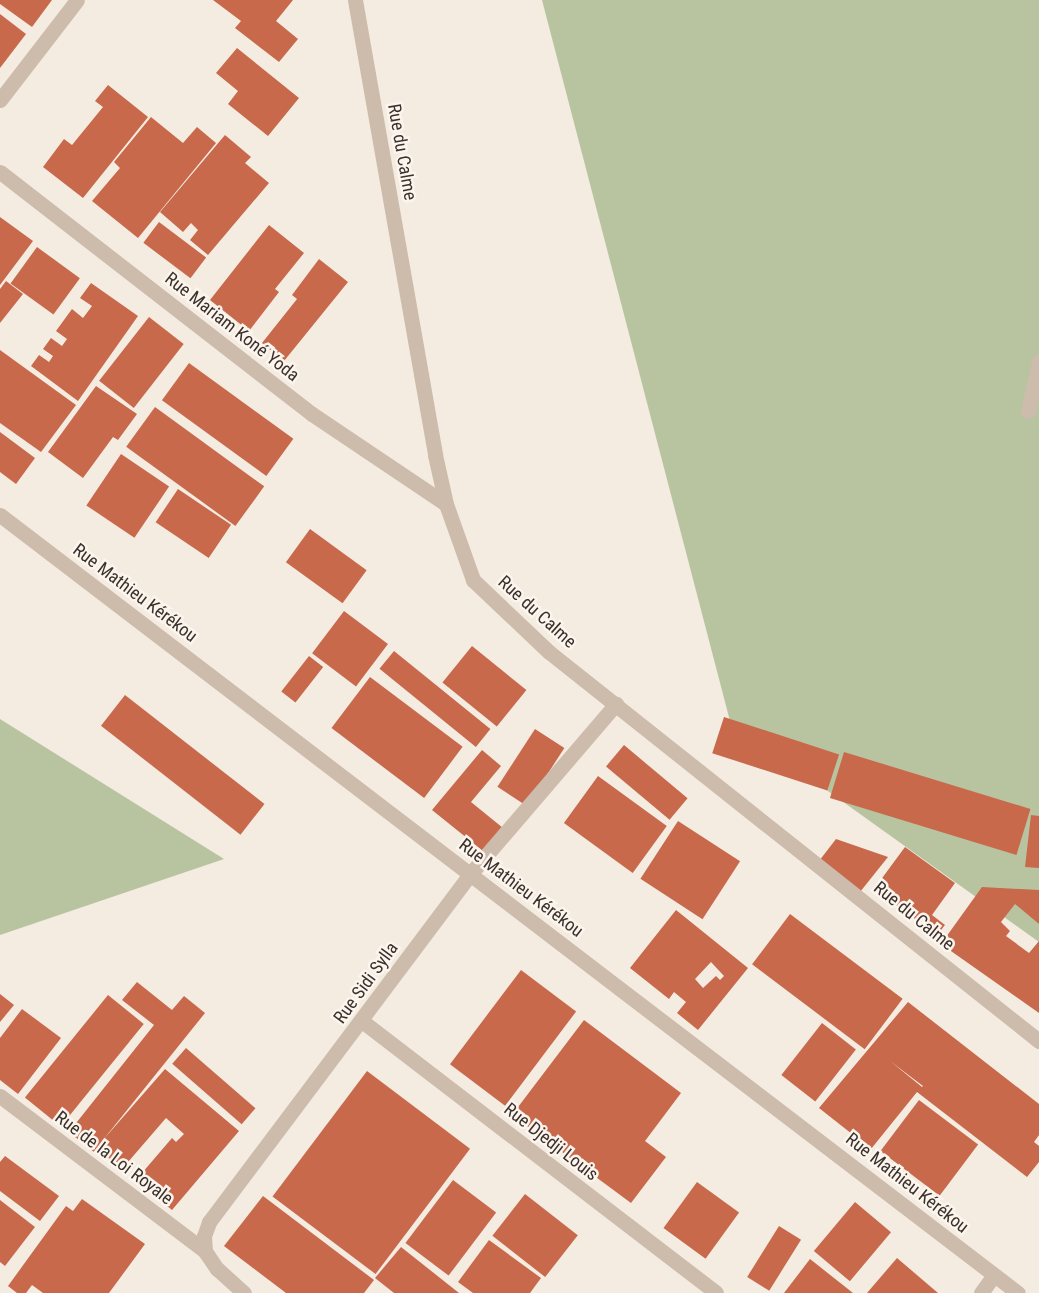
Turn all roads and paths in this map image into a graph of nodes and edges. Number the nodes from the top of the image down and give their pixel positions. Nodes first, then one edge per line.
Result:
1 (77, 0) edge
2 (356, 0) edge
3 (0, 100) edge
4 (0, 172) edge
5 (1039, 361) edge
6 (1028, 411) dead end
7 (446, 504) junction
8 (0, 515) edge
9 (616, 704) junction
10 (471, 873) junction
11 (362, 1021) junction
12 (1039, 1041) edge
13 (0, 1096) edge
14 (205, 1251) junction
15 (994, 1275) junction
16 (244, 1293) edge
17 (716, 1293) edge
18 (981, 1293) edge
19 (1018, 1293) edge

1 - 3 street
2 - 7 street, Rue du Calme
4 - 7 street, Rue Mariam Koné Yoda
5 - 6 street
7 - 9 street, Rue du Calme
8 - 10 street, Rue Mathieu Kérékou
9 - 10 street, Rue Sidi Sylla
9 - 12 street, Rue du Calme
10 - 11 street, Rue Sidi Sylla
10 - 15 street, Rue Mathieu Kérékou
11 - 14 street, Rue Sidi Sylla
11 - 17 street, Rue Djedji Louis
13 - 14 street, Rue de la Loi Royale
14 - 16 street
15 - 18 street
15 - 19 street, Rue Mathieu Kérékou

